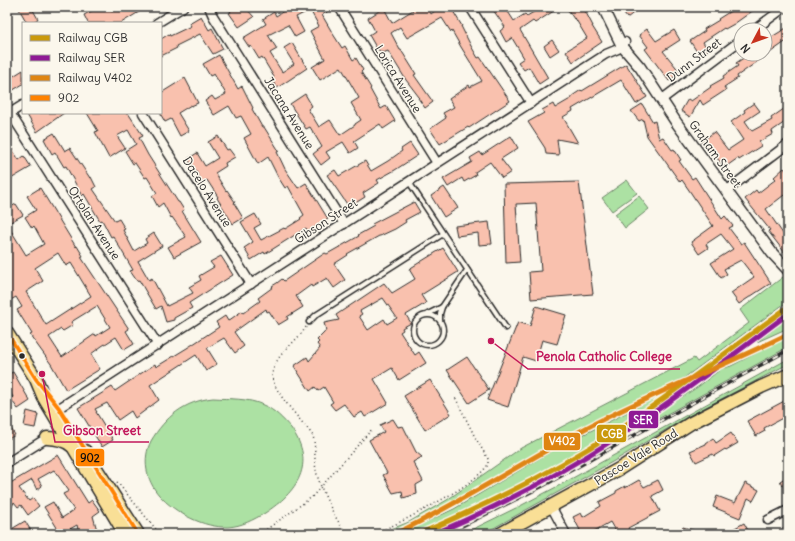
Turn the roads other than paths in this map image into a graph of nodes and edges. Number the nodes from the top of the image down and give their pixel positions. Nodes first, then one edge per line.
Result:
1 (183, 7) edge
2 (204, 7) edge
3 (209, 7) edge
4 (339, 7) edge
5 (470, 7) edge
6 (785, 7) edge
7 (604, 9) edge
8 (213, 16) junction
9 (159, 22) edge
10 (765, 22) edge
11 (622, 44) junction
12 (733, 46) edge
13 (661, 100) junction
14 (531, 102) junction
15 (22, 106) edge
16 (8, 114) edge
17 (144, 114) edge
18 (788, 144) edge
19 (437, 163) junction
20 (409, 181) junction
21 (726, 191) junction
22 (344, 224) junction
23 (444, 234) junction
24 (772, 253) junction
25 (467, 270) junction
26 (788, 270) edge
27 (788, 277) edge
28 (251, 284) junction
29 (442, 307) junction
30 (426, 315) junction
31 (440, 321) junction
32 (309, 322) road end
33 (506, 328) dead end
34 (7, 334) edge
35 (158, 345) junction
36 (788, 369) edge
37 (788, 375) edge
38 (760, 387) junction
39 (56, 411) junction
40 (47, 438) junction
41 (75, 448) junction
42 (7, 463) edge
43 (551, 506) junction
44 (788, 510) edge
45 (768, 520) dead end
46 (512, 527) junction
47 (125, 534) edge
48 (138, 534) edge
49 (497, 534) edge
50 (500, 534) edge
51 (566, 534) edge

1 - 9 street
2 - 8 street, Jacana Avenue
3 - 8 street, Jacana Avenue
4 - 19 street, Lorica Avenue
5 - 14 street
6 - 10 street
7 - 11 street, Graham Street
8 - 22 street, Jacana Avenue
11 - 13 street, Graham Street
11 - 14 street, Gibson Street
12 - 13 street, Dunn Street
13 - 21 street, Graham Street
14 - 19 street, Gibson Street
15 - 16 street
16 - 35 street, Ortolan Avenue
17 - 28 street, Dacelo Avenue
18 - 21 street
19 - 20 street, Gibson Street
20 - 22 street, Gibson Street
20 - 23 lane
21 - 24 street, Graham Street
22 - 28 street, Gibson Street
23 - 25 lane
23 - 32 lane
24 - 26 street
24 - 27 street
25 - 29 lane
25 - 33 lane
28 - 35 street, Gibson Street
29 - 30 lane
29 - 31 lane
30 - 31 lane
30 - 31 lane
34 - 39 main road
35 - 39 street, Gibson Street
36 - 38 main road, Pascoe Vale Road
37 - 38 main road, Pascoe Vale Road
38 - 43 main road, Pascoe Vale Road
39 - 40 main road
39 - 41 main road
39 - 48 main road
40 - 41 main road
40 - 42 street
41 - 47 main road
43 - 46 main road, Pascoe Vale Road
43 - 51 street
44 - 45 street
46 - 49 main road, Pascoe Vale Road
46 - 50 main road, Pascoe Vale Road

